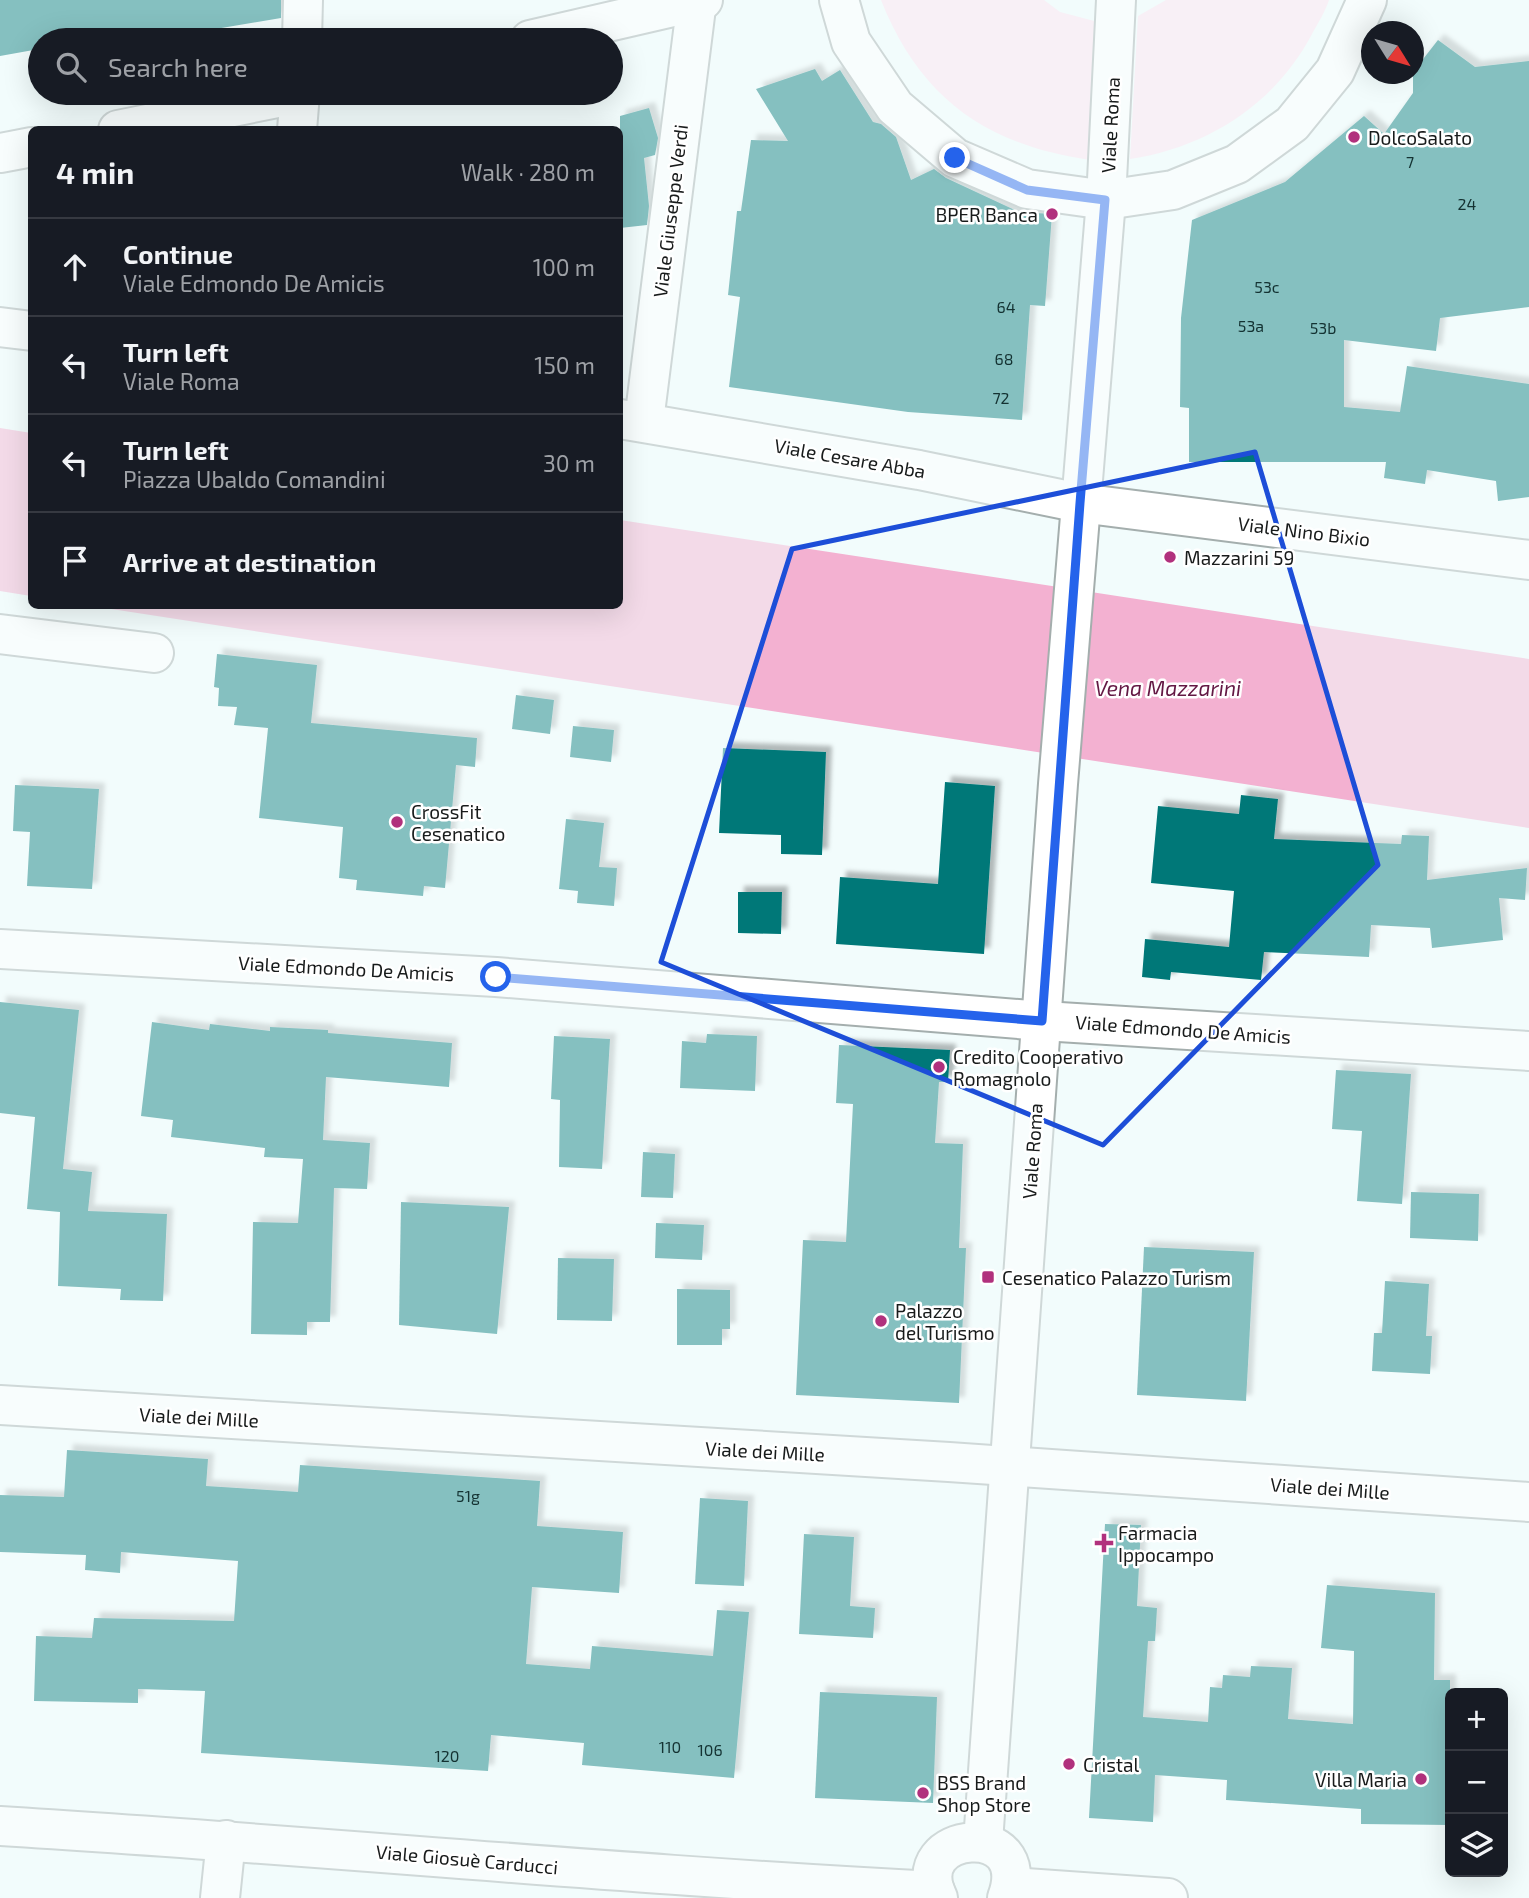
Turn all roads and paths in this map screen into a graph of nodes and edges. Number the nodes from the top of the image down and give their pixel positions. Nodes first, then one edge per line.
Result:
1 (303, 0) edge
2 (839, 0) edge
3 (1116, 0) edge
4 (1367, 0) edge
5 (699, 1) edge
6 (302, 28) edge
7 (582, 28) edge
8 (241, 105) edge
9 (299, 105) edge
10 (138, 126) edge
11 (297, 126) edge
12 (28, 148) edge
13 (0, 153) edge
14 (1105, 200) junction
15 (0, 327) edge
16 (28, 330) edge
17 (632, 420) edge
18 (1078, 521) junction
19 (1529, 560) edge
20 (0, 634) edge
21 (154, 653) dead end
22 (0, 949) edge
23 (1042, 1021) junction
24 (1529, 1051) edge
25 (0, 1405) edge
26 (1010, 1466) junction
27 (1529, 1502) edge
28 (0, 1826) edge
29 (226, 1840) junction
30 (983, 1842) junction
31 (755, 1890) edge
32 (1009, 1893) edge
33 (937, 1895) edge
34 (220, 1898) edge
35 (1168, 1898) edge

1 - 6 street
2 - 14 street
3 - 14 street, Viale Roma
4 - 14 street
5 - 7 street
5 - 17 street, Viale Giuseppe Verdi
8 - 10 street
9 - 11 street
12 - 13 street
14 - 18 street, Viale Roma
15 - 16 street
17 - 18 street, Viale Cesare Abba
18 - 19 street, Viale Nino Bixio
18 - 23 street, Viale Roma
20 - 21 street
22 - 23 street, Viale Edmondo De Amicis
23 - 24 street, Viale Edmondo De Amicis
23 - 26 street, Viale Roma
25 - 26 street, Viale dei Mille
26 - 27 street, Viale dei Mille
26 - 30 street, Viale Roma
28 - 29 street, Viale Giosuè Carducci
29 - 31 street, Viale Giosuè Carducci
29 - 34 street
30 - 32 street
30 - 33 street
31 - 33 street, Viale Giosuè Carducci
32 - 35 street

